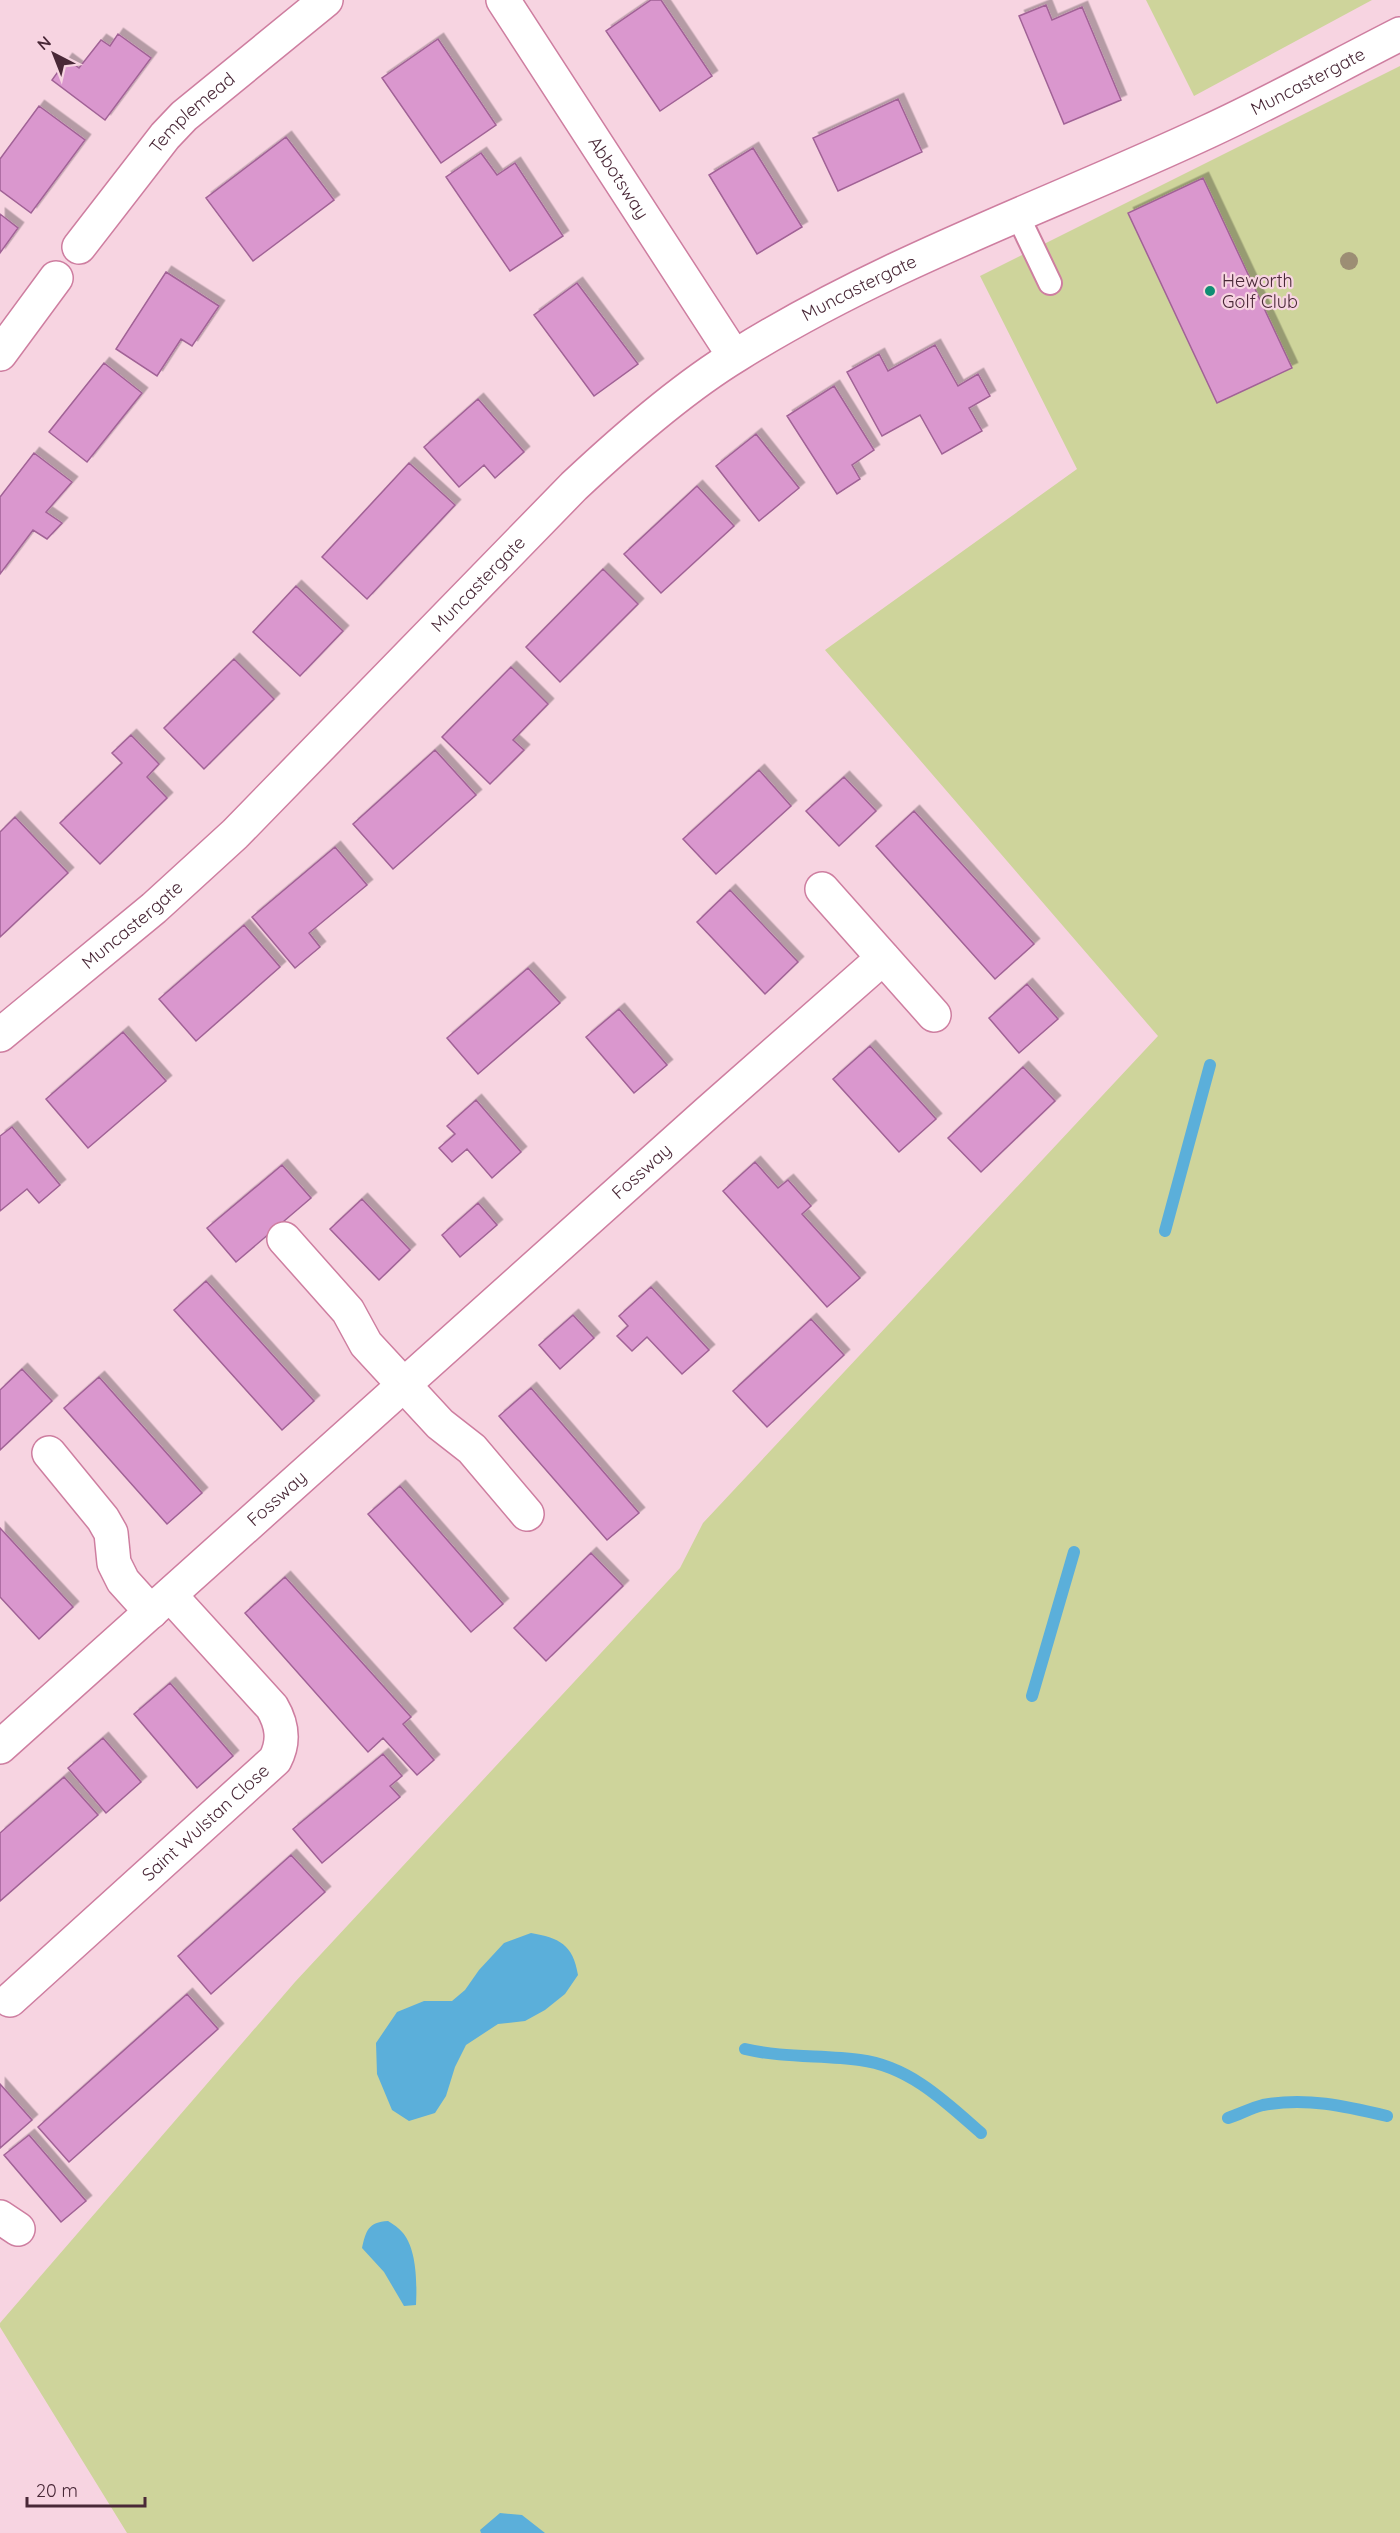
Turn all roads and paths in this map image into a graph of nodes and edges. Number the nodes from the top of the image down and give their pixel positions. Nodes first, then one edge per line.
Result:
1 (326, 0) edge
2 (503, 0) edge
3 (1400, 34) edge
4 (1017, 214) junction
5 (79, 247) dead end
6 (56, 278) dead end
7 (1050, 283) dead end
8 (0, 354) edge
9 (734, 356) junction
10 (822, 889) dead end
11 (883, 957) junction
12 (934, 1015) dead end
13 (0, 1035) edge
14 (284, 1239) dead end
15 (403, 1385) junction
16 (49, 1453) dead end
17 (527, 1514) dead end
18 (160, 1603) junction
19 (0, 1747) edge
20 (10, 2000) dead end

1 - 5 street, Templemead
2 - 9 street, Abbotsway
3 - 4 street, Muncastergate
4 - 7 lane
4 - 9 street, Muncastergate
6 - 8 street
9 - 13 street, Muncastergate
10 - 11 street
11 - 12 street
11 - 15 street, Fossway
14 - 15 street
15 - 17 street
15 - 18 street, Fossway
16 - 18 street
18 - 19 street, Fossway
18 - 20 street, Saint Wulstan Close

